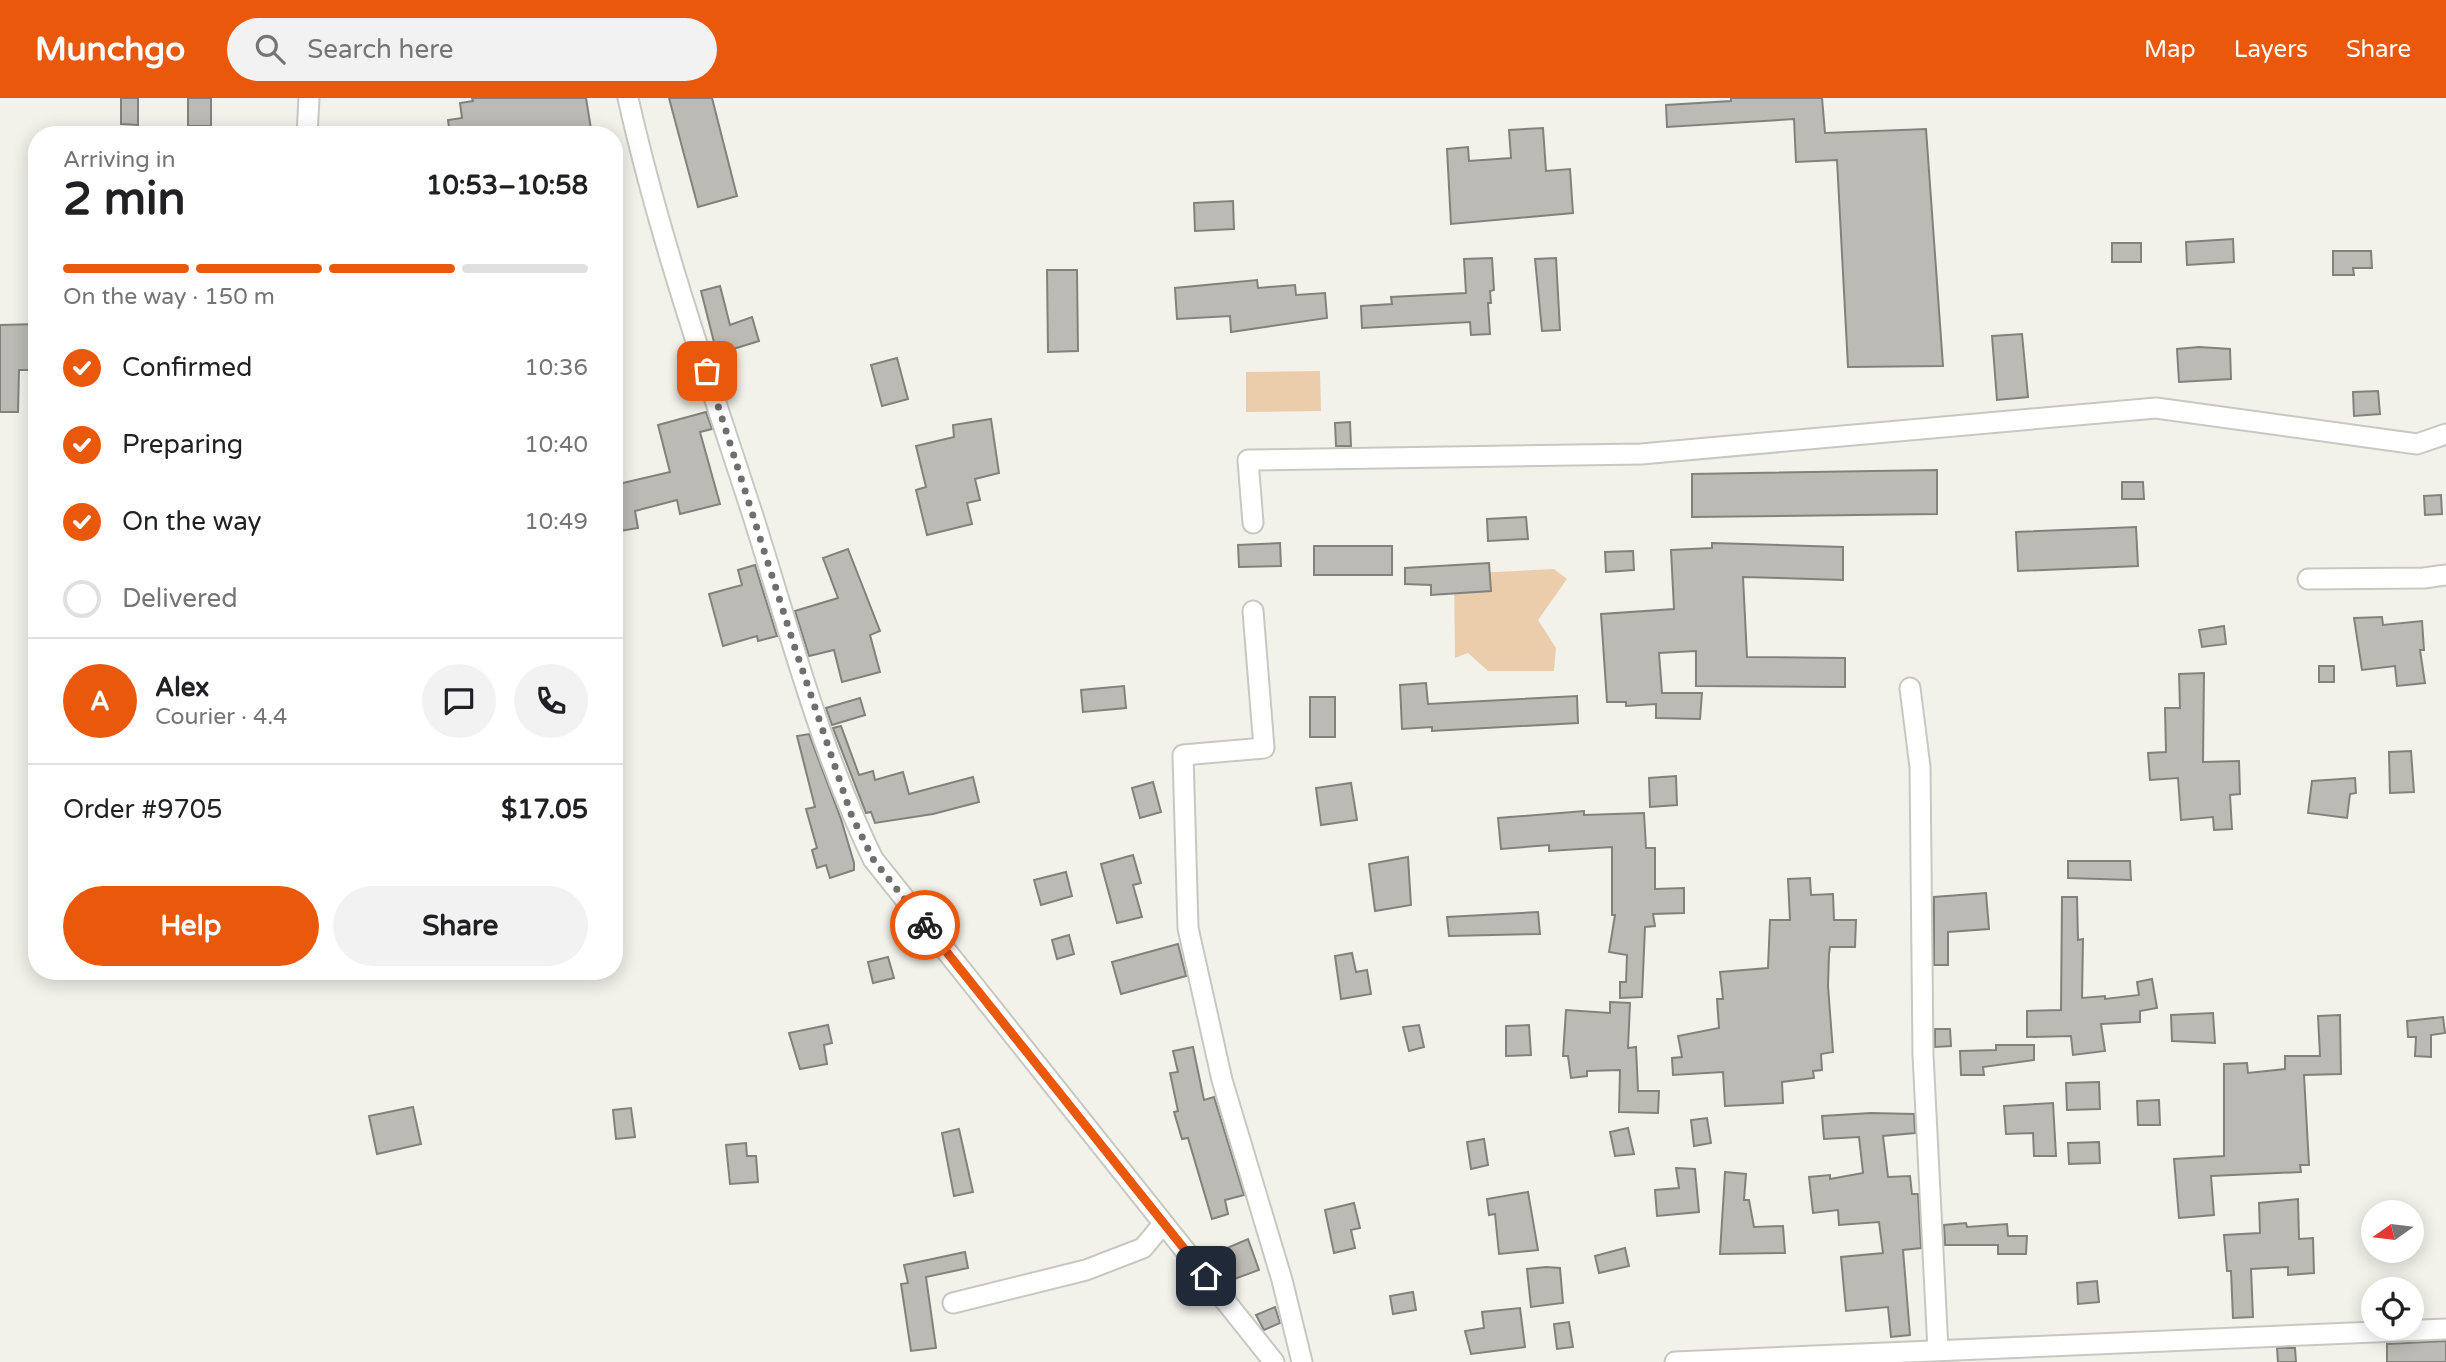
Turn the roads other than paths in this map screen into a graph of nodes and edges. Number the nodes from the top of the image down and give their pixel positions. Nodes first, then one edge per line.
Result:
1 (309, 98) edge
2 (628, 98) edge
3 (307, 126) edge
4 (2446, 434) edge
5 (1253, 523) dead end
6 (2446, 575) edge
7 (2308, 579) dead end
8 (1253, 611) dead end
9 (1910, 688) dead end
10 (1163, 1224) junction
11 (953, 1303) dead end
12 (2446, 1329) edge
13 (1938, 1350) junction
14 (1274, 1362) edge
15 (1302, 1362) edge
16 (1675, 1362) edge

1 - 3 street
2 - 10 street
4 - 5 street
6 - 7 street
8 - 15 street
9 - 13 street
10 - 11 street
10 - 14 street
12 - 13 street
13 - 16 street

